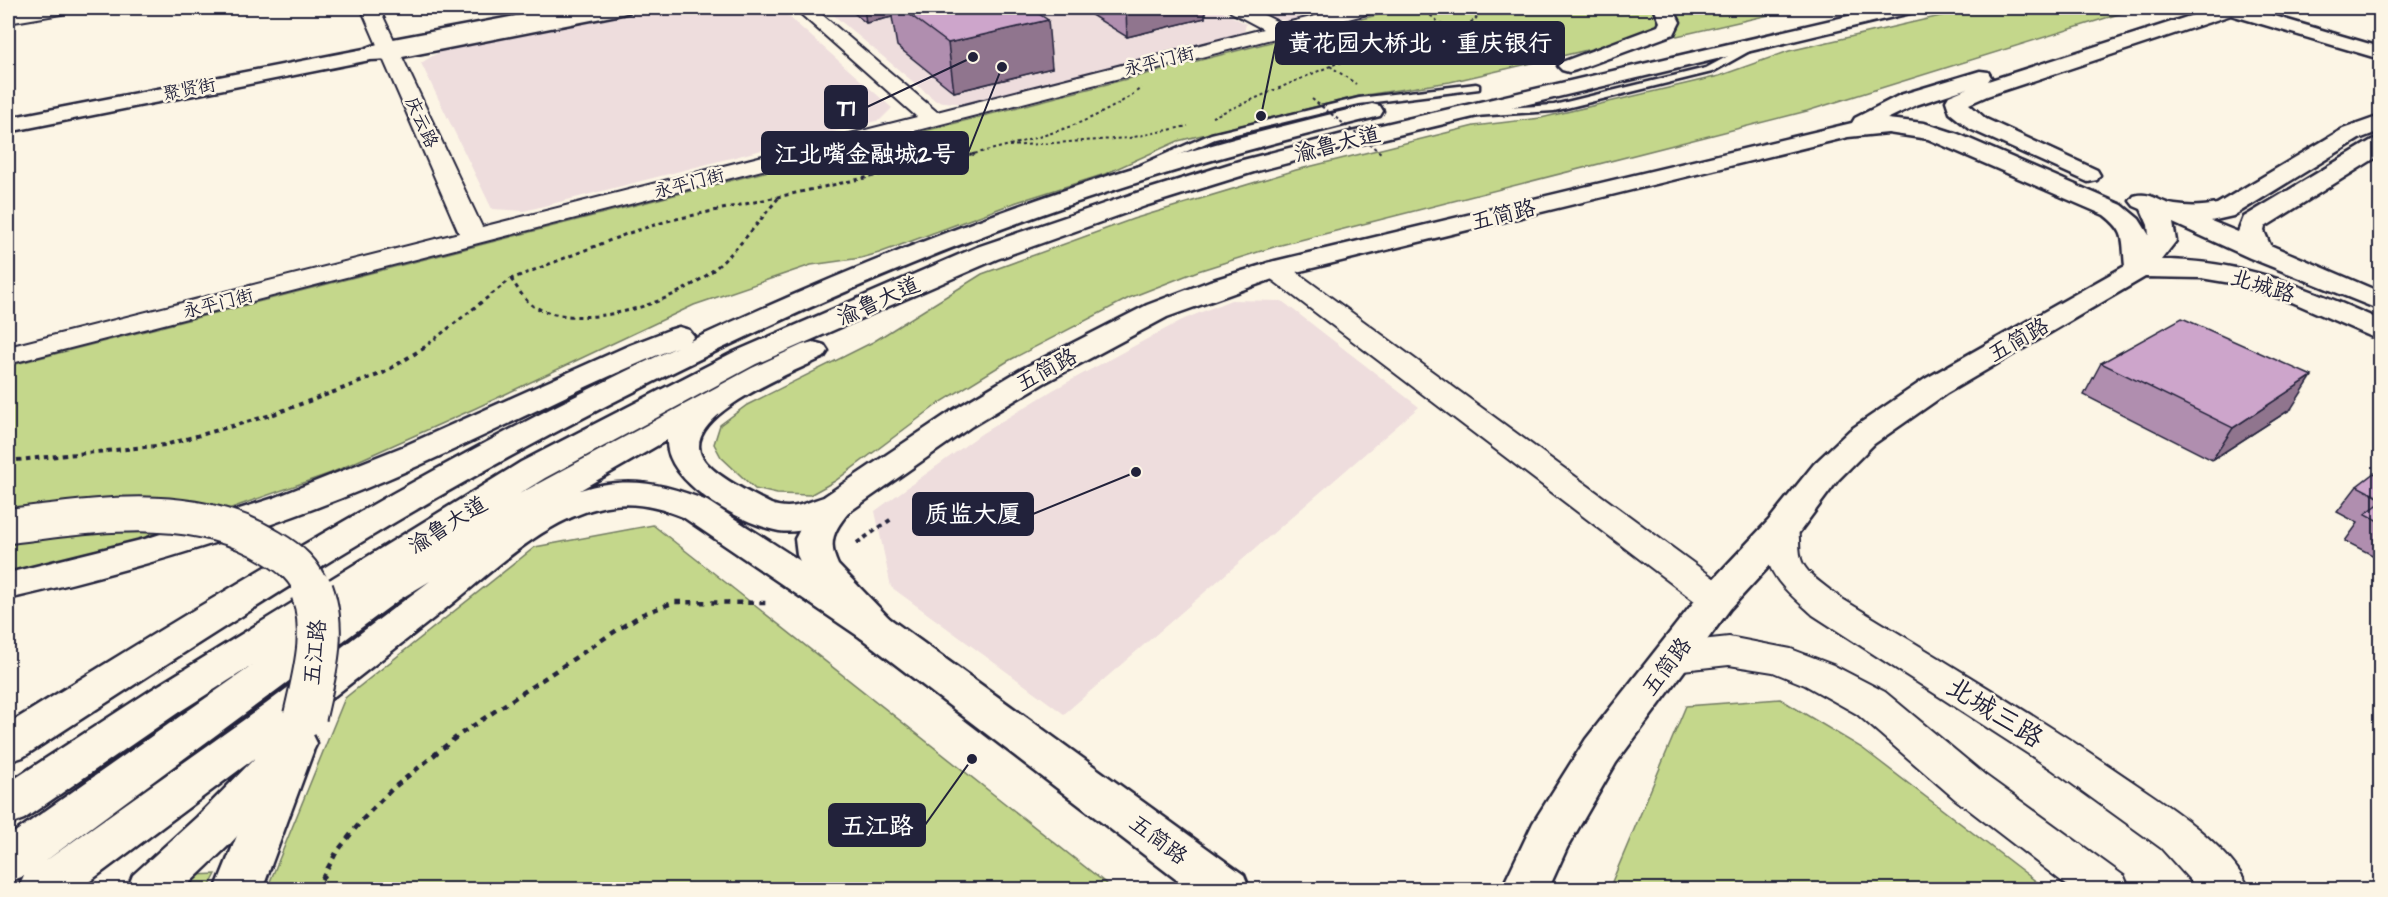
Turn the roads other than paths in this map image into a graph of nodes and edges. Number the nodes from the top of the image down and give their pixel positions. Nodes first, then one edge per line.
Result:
1 (61, 8) edge
2 (370, 8) edge
3 (587, 8) edge
4 (622, 8) edge
5 (803, 8) edge
6 (1237, 8) edge
7 (1370, 8) edge
8 (1664, 8) edge
9 (1906, 8) edge
10 (2190, 8) edge
11 (2231, 8) edge
12 (2245, 8) edge
13 (1822, 9) edge
14 (8, 18) edge
15 (1280, 31) junction
16 (2380, 48) edge
17 (383, 51) junction
18 (2380, 53) edge
19 (1569, 66) junction
20 (1546, 72) dead end
21 (1499, 82) dead end
22 (1908, 100) junction
23 (1958, 108) junction
24 (933, 120) junction
25 (2380, 123) edge
26 (8, 125) edge
27 (1848, 130) junction
28 (2380, 145) edge
29 (2152, 205) junction
30 (474, 238) junction
31 (2259, 252) junction
32 (987, 253) junction
33 (896, 260) junction
34 (1275, 269) junction
35 (2139, 269) junction
36 (2380, 302) edge
37 (2380, 330) edge
38 (8, 356) edge
39 (724, 395) junction
40 (837, 504) junction
41 (8, 526) edge
42 (1782, 529) junction
43 (8, 586) edge
44 (1717, 599) junction
45 (875, 628) junction
46 (1673, 657) junction
47 (300, 729) junction
48 (8, 745) edge
49 (8, 806) edge
50 (8, 862) edge
51 (42, 890) edge
52 (150, 890) edge
53 (238, 890) edge
54 (1227, 890) edge
55 (1524, 890) edge
56 (2108, 890) edge
57 (2228, 890) edge

1 - 14 street
2 - 17 street, 庆云路
3 - 17 main road, 聚贤街
4 - 17 main road, 聚贤街
5 - 24 street
6 - 15 street
7 - 15 street, 永平门街
8 - 19 main road
9 - 32 main road, 渝鲁大道
10 - 22 main road, 五简路
11 - 18 main road
11 - 23 main road
12 - 16 main road
13 - 19 main road
15 - 24 street, 永平门街
17 - 26 main road, 聚贤街
17 - 30 street, 庆云路
19 - 20 main road
21 - 33 main road, 渝鲁大道
22 - 23 main road
22 - 27 main road, 五简路
23 - 29 main road
24 - 30 street, 永平门街
25 - 29 main road
27 - 34 main road, 五简路
27 - 35 main road, 五简路
28 - 31 main road
29 - 31 main road, 北城路
29 - 35 main road, 五简路
30 - 38 street, 永平门街
31 - 36 main road, 北城路
32 - 39 main road
32 - 49 main road, 渝鲁大道
33 - 43 main road
33 - 48 main road, 渝鲁大道
34 - 40 main road, 五简路
34 - 44 street
35 - 37 main road, 北城路
35 - 42 main road, 五简路
39 - 40 main road
39 - 50 main road
40 - 45 main road, 五简路
41 - 47 main road, 五江路, bridge
42 - 44 main road, 五简路
42 - 57 street, 北城三路
44 - 46 main road, 五简路
45 - 51 main road
45 - 54 main road, 五简路
46 - 55 main road, 五简路
46 - 56 street
47 - 52 main road
47 - 53 main road, 五江路

